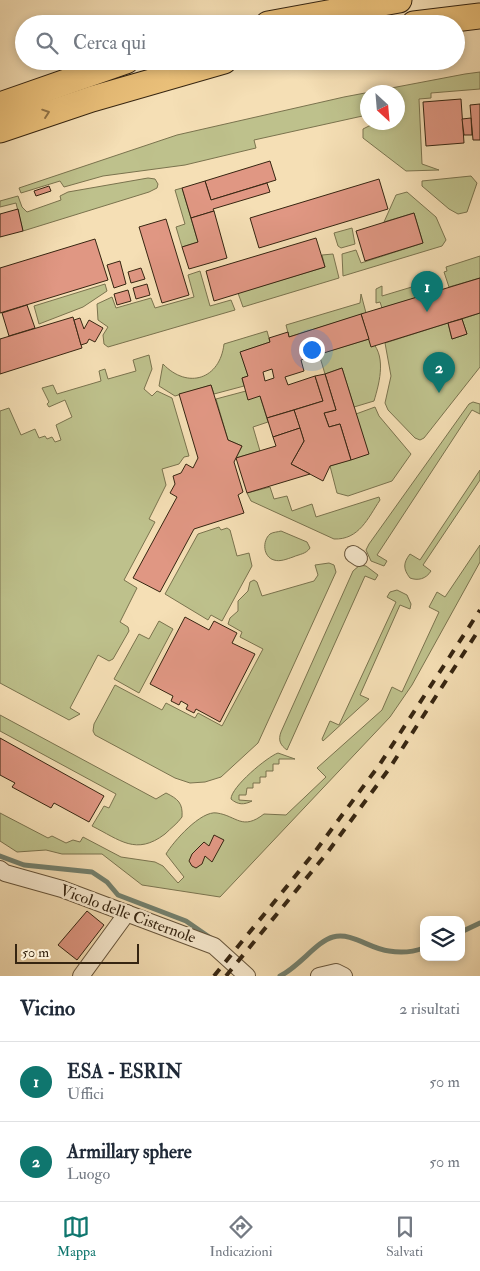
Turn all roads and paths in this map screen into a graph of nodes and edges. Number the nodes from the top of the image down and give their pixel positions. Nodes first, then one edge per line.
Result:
1 (399, 0) edge
2 (317, 15) edge
3 (480, 16) edge
4 (465, 18) edge
5 (100, 70) edge
6 (192, 70) edge
7 (0, 105) edge
8 (0, 130) edge
9 (0, 869) edge
10 (127, 914) junction
11 (80, 976) edge
12 (248, 976) edge
13 (319, 976) edge
14 (344, 976) edge

1 - 2 highway
3 - 4 highway
5 - 7 highway
8 -> 6 highway
9 - 10 street, Vicolo delle Cisternole
10 - 11 street
10 - 12 street, Vicolo delle Cisternole
13 - 14 street

